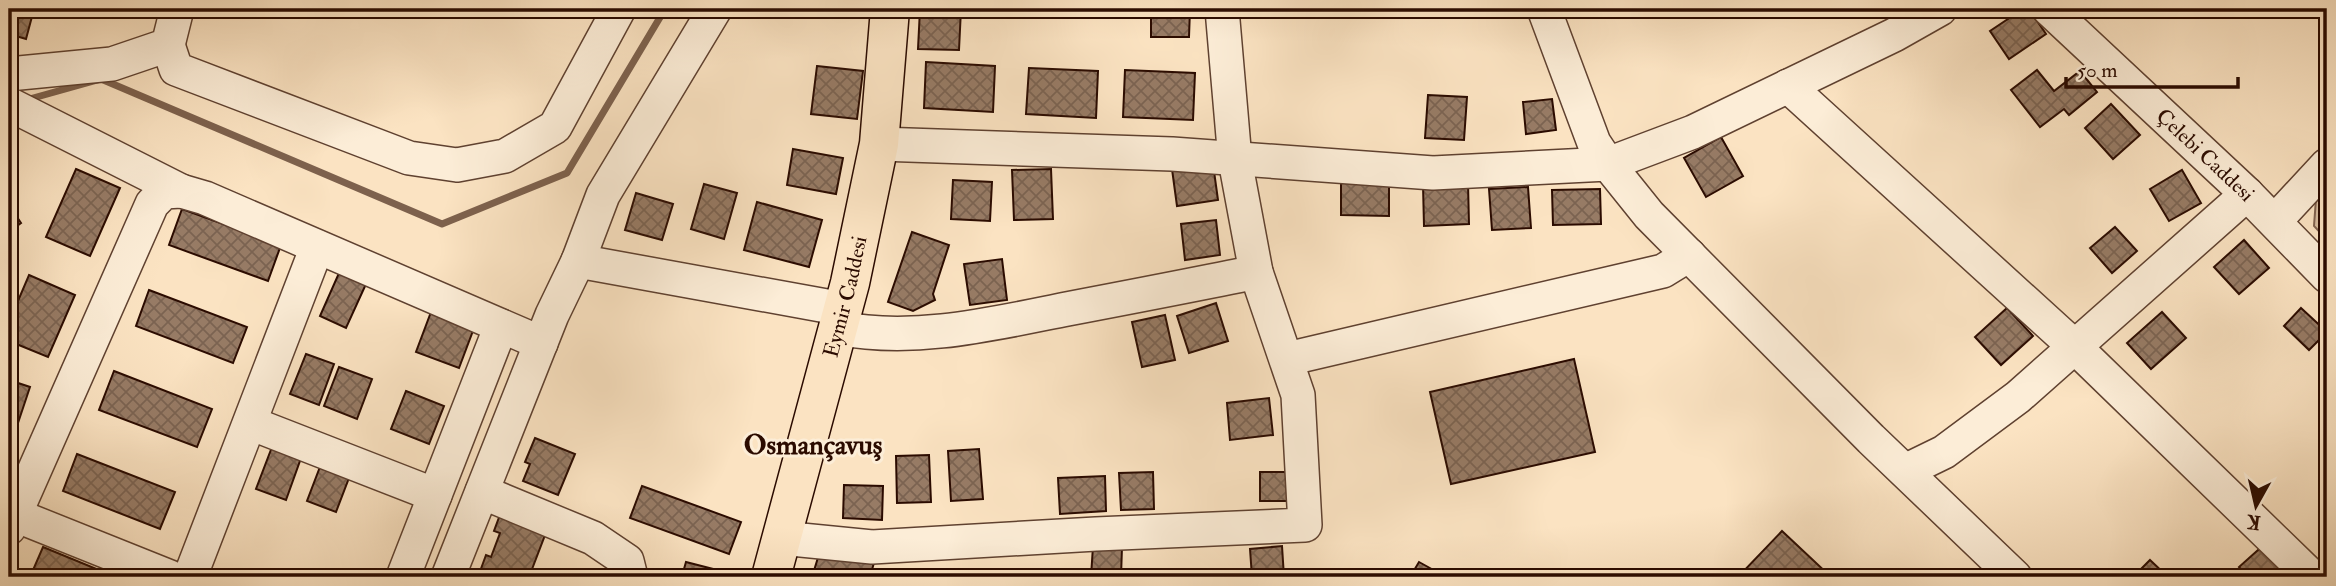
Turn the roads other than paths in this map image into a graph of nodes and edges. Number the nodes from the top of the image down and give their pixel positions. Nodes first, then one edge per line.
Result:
1 (177, 9) edge
2 (619, 9) edge
3 (715, 9) edge
4 (890, 9) edge
5 (1222, 9) edge
6 (1545, 9) edge
7 (1940, 9) edge
8 (2049, 9) edge
9 (169, 45) junction
10 (9, 74) edge
11 (1787, 86) junction
12 (20, 110) edge
13 (879, 144) junction
14 (1235, 160) junction
15 (1608, 164) junction
16 (2327, 165) edge
17 (181, 191) junction
18 (2247, 194) junction
19 (2275, 221) junction
20 (317, 247) junction
21 (1689, 255) junction
22 (578, 261) junction
23 (1256, 272) junction
24 (2327, 276) edge
25 (840, 319) junction
26 (501, 326) junction
27 (541, 343) junction
28 (2075, 347) junction
29 (1287, 359) junction
30 (250, 423) junction
31 (1905, 471) junction
32 (482, 492) junction
33 (435, 495) junction
34 (14, 507) edge
35 (781, 538) junction
36 (170, 577) edge
37 (190, 577) edge
38 (404, 577) edge
39 (448, 577) edge
40 (631, 577) edge
41 (771, 577) edge
42 (2015, 577) edge
43 (2312, 577) edge

1 - 9 street
2 - 9 street
3 - 22 street
4 - 13 main road, Eymir Caddesi
5 - 14 street
6 - 15 street
7 - 11 street
8 - 18 street, Çelebi Caddesi
9 - 10 street
11 - 15 street
11 - 28 street
12 - 17 street
13 - 14 street
13 - 25 main road, Eymir Caddesi
14 - 15 street
14 - 23 street
15 - 21 street
16 - 19 street
17 - 20 street
17 - 34 street
18 - 19 street, Çelebi Caddesi
18 - 28 street
19 - 24 street, Çelebi Caddesi
20 - 26 street
20 - 30 street
21 - 29 street
21 - 31 street
22 - 25 street
22 - 27 street
23 - 25 street
23 - 29 street
25 - 35 main road, Eymir Caddesi
26 - 27 street
26 - 33 street
27 - 32 street
28 - 31 street
28 - 43 street
29 - 35 street
30 - 33 street
30 - 37 street
31 - 42 street
32 - 39 street
32 - 40 street
33 - 38 street
34 - 36 street
35 - 41 main road, Eymir Caddesi

